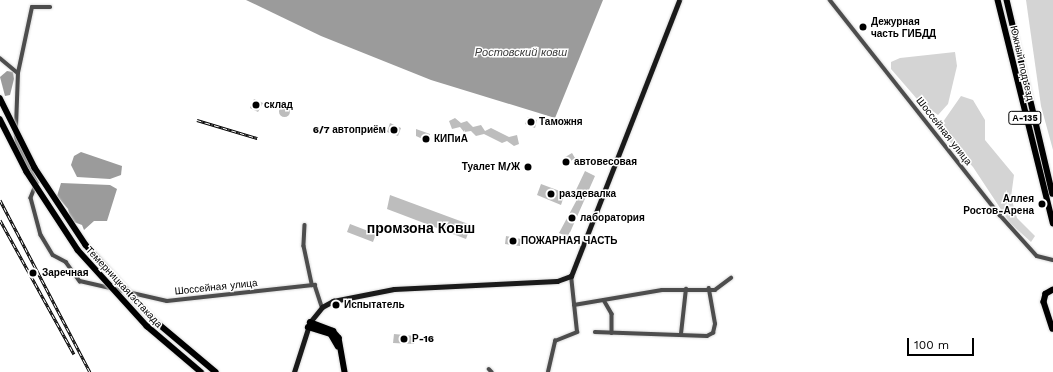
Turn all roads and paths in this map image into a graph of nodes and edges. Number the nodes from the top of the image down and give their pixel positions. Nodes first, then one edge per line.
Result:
1 (679, 0) edge
2 (830, 0) edge
3 (998, 0) edge
4 (1007, 0) edge
5 (50, 7) dead end
6 (0, 58) edge
7 (18, 73) junction
8 (0, 98) edge
9 (0, 119) edge
10 (1053, 194) edge
11 (1053, 223) edge
12 (305, 225) dead end
13 (1053, 260) edge
14 (571, 276) junction
15 (731, 278) dead end
16 (313, 285) junction
17 (686, 289) junction
18 (709, 290) junction
19 (1053, 290) edge
20 (604, 300) junction
21 (574, 305) junction
22 (322, 307) junction
23 (309, 324) junction
24 (1053, 329) edge
25 (596, 332) dead end
26 (612, 333) junction
27 (681, 334) junction
28 (201, 372) edge
29 (216, 372) edge
30 (294, 372) edge
31 (342, 372) edge
32 (345, 372) edge
33 (548, 372) edge

1 - 14 main road
2 - 13 street, Шоссейная улица
3 - 11 main road, Южный подъезд / А-135
4 - 10 main road, Южный подъезд / А-135
5 - 7 street, Шоссейная улица
6 - 7 street
7 - 16 street, Шоссейная улица
8 - 29 main road, Темерницкая эстакада, bridge
9 - 28 main road, Темерницкая эстакада, bridge
12 - 16 street
14 - 21 street
14 - 22 main road
15 - 18 street
16 - 22 street
17 - 18 street
17 - 20 street
17 - 27 street
18 - 27 street
19 - 24 main road
20 - 21 street
20 - 26 street
21 - 33 street
22 - 23 main road
23 - 30 main road
23 - 31 main road
23 - 32 main road
25 - 26 street
26 - 27 street

